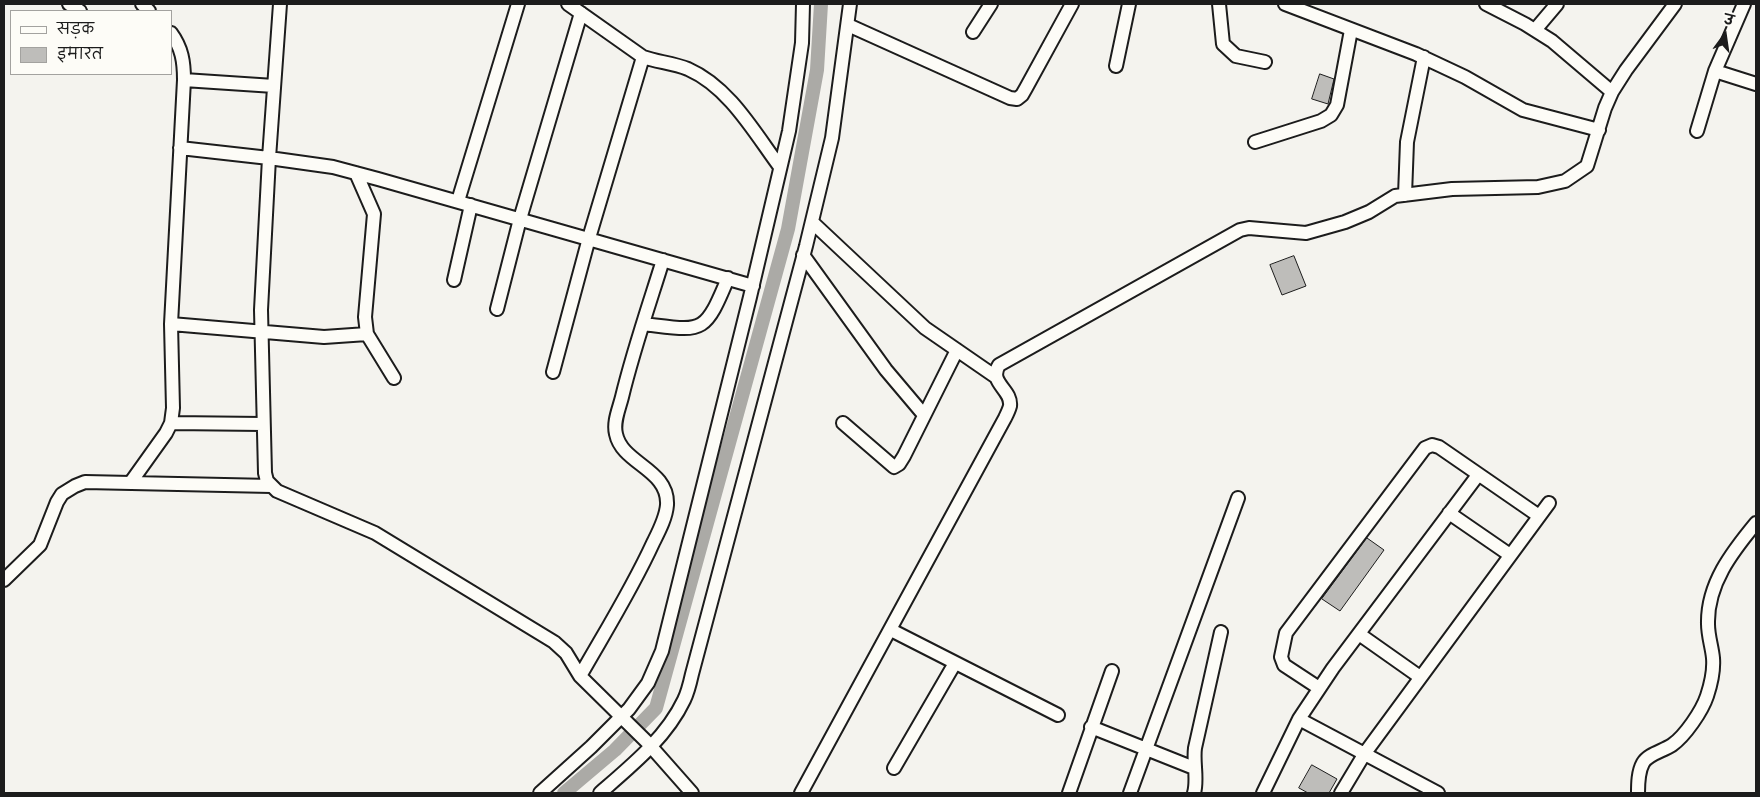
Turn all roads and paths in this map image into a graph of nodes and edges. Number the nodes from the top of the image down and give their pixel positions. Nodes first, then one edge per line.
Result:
1 (280, 4) edge
2 (518, 4) edge
3 (568, 4) edge
4 (803, 4) edge
5 (850, 4) edge
6 (991, 4) edge
7 (1072, 4) edge
8 (1129, 4) edge
9 (1219, 4) edge
10 (1284, 4) edge
11 (1486, 4) edge
12 (1557, 4) edge
13 (1675, 4) edge
14 (1744, 4) edge
15 (581, 13) junction
16 (848, 24) junction
17 (1350, 30) junction
18 (1534, 30) junction
19 (974, 32) dead end
20 (172, 33) edge
21 (643, 57) junction
22 (1424, 57) junction
23 (177, 61) edge
24 (1265, 62) dead end
25 (1116, 66) dead end
26 (1715, 71) junction
27 (184, 80) junction
28 (1756, 84) edge
29 (274, 86) junction
30 (1612, 92) junction
31 (1599, 130) junction
32 (1697, 131) dead end
33 (1255, 142) dead end
34 (180, 148) junction
35 (269, 158) junction
36 (780, 167) junction
37 (356, 173) junction
38 (1405, 194) junction
39 (458, 202) junction
40 (471, 205) junction
41 (520, 219) junction
42 (812, 222) junction
43 (589, 238) junction
44 (803, 255) junction
45 (663, 260) junction
46 (728, 278) junction
47 (454, 280) dead end
48 (753, 286) junction
49 (497, 309) dead end
50 (171, 324) junction
51 (643, 324) junction
52 (262, 331) junction
53 (367, 334) junction
54 (957, 350) junction
55 (552, 372) dead end
56 (996, 377) junction
57 (394, 378) dead end
58 (924, 415) junction
59 (171, 423) junction
60 (843, 423) dead end
61 (264, 424) junction
62 (1478, 475) junction
63 (131, 482) junction
64 (271, 486) junction
65 (1238, 498) dead end
66 (1549, 503) dead end
67 (1450, 514) junction
68 (1539, 516) junction
69 (1756, 523) edge
70 (1510, 555) junction
71 (4, 580) edge
72 (891, 630) junction
73 (1221, 632) dead end
74 (1359, 634) junction
75 (955, 663) junction
76 (1112, 670) dead end
77 (580, 676) junction
78 (1420, 677) junction
79 (1320, 688) junction
80 (1058, 715) dead end
81 (624, 719) junction
82 (1299, 719) junction
83 (1091, 727) junction
84 (649, 744) junction
85 (1147, 749) junction
86 (1365, 753) junction
87 (894, 768) dead end
88 (1194, 768) junction
89 (1422, 790) edge
90 (540, 793) edge
91 (600, 793) edge
92 (692, 793) edge
93 (801, 793) edge
94 (1069, 793) edge
95 (1130, 793) edge
96 (1194, 793) edge
97 (1263, 793) edge
98 (1341, 793) edge
99 (1438, 793) edge
100 (1638, 793) edge

1 - 29 street
2 - 39 street
3 - 15 street
4 - 36 street
5 - 16 street
6 - 19 street
7 - 16 street
8 - 25 street
9 - 24 street
10 - 17 street
11 - 18 street
12 - 18 street
13 - 30 street
14 - 26 street
15 - 21 street
15 - 41 street
16 - 42 street
17 - 22 street
17 - 33 street
18 - 30 street
20 - 23 street
21 - 36 street
21 - 43 street
22 - 31 street
22 - 38 street
23 - 27 street
26 - 28 street
26 - 32 street
27 - 29 street
27 - 34 street
29 - 35 street
30 - 31 street
31 - 38 street
34 - 35 street
34 - 50 street
35 - 37 street
35 - 52 street
36 - 48 street
37 - 39 street
37 - 53 street
38 - 56 street
39 - 40 street
40 - 41 street
40 - 47 street
41 - 43 street
41 - 49 street
42 - 44 street
42 - 54 street
43 - 45 street
43 - 55 street
44 - 58 street
44 - 84 street
45 - 46 street
45 - 51 street
46 - 48 street
46 - 51 street
48 - 81 street
50 - 52 street
50 - 59 street
51 - 77 street
52 - 53 street
52 - 61 street
53 - 57 street
54 - 56 street
54 - 58 street
56 - 72 street
58 - 60 street
59 - 61 street
59 - 63 street
61 - 64 street
62 - 67 street
62 - 68 street
62 - 79 street
63 - 64 street
63 - 71 street
64 - 77 street
65 - 85 street
66 - 68 street
67 - 70 street
67 - 74 street
68 - 70 street
69 - 100 street
70 - 78 street
72 - 75 street
72 - 93 street
73 - 88 street
74 - 78 street
74 - 79 street
75 - 80 street
75 - 87 street
76 - 83 street
77 - 81 street
78 - 86 street
79 - 82 street
81 - 84 street
81 - 90 street
82 - 86 street
82 - 97 street
83 - 85 street
83 - 94 street
84 - 91 street
84 - 92 street
85 - 88 street
85 - 95 street
86 - 89 street
86 - 98 street
88 - 96 street
89 - 99 street

